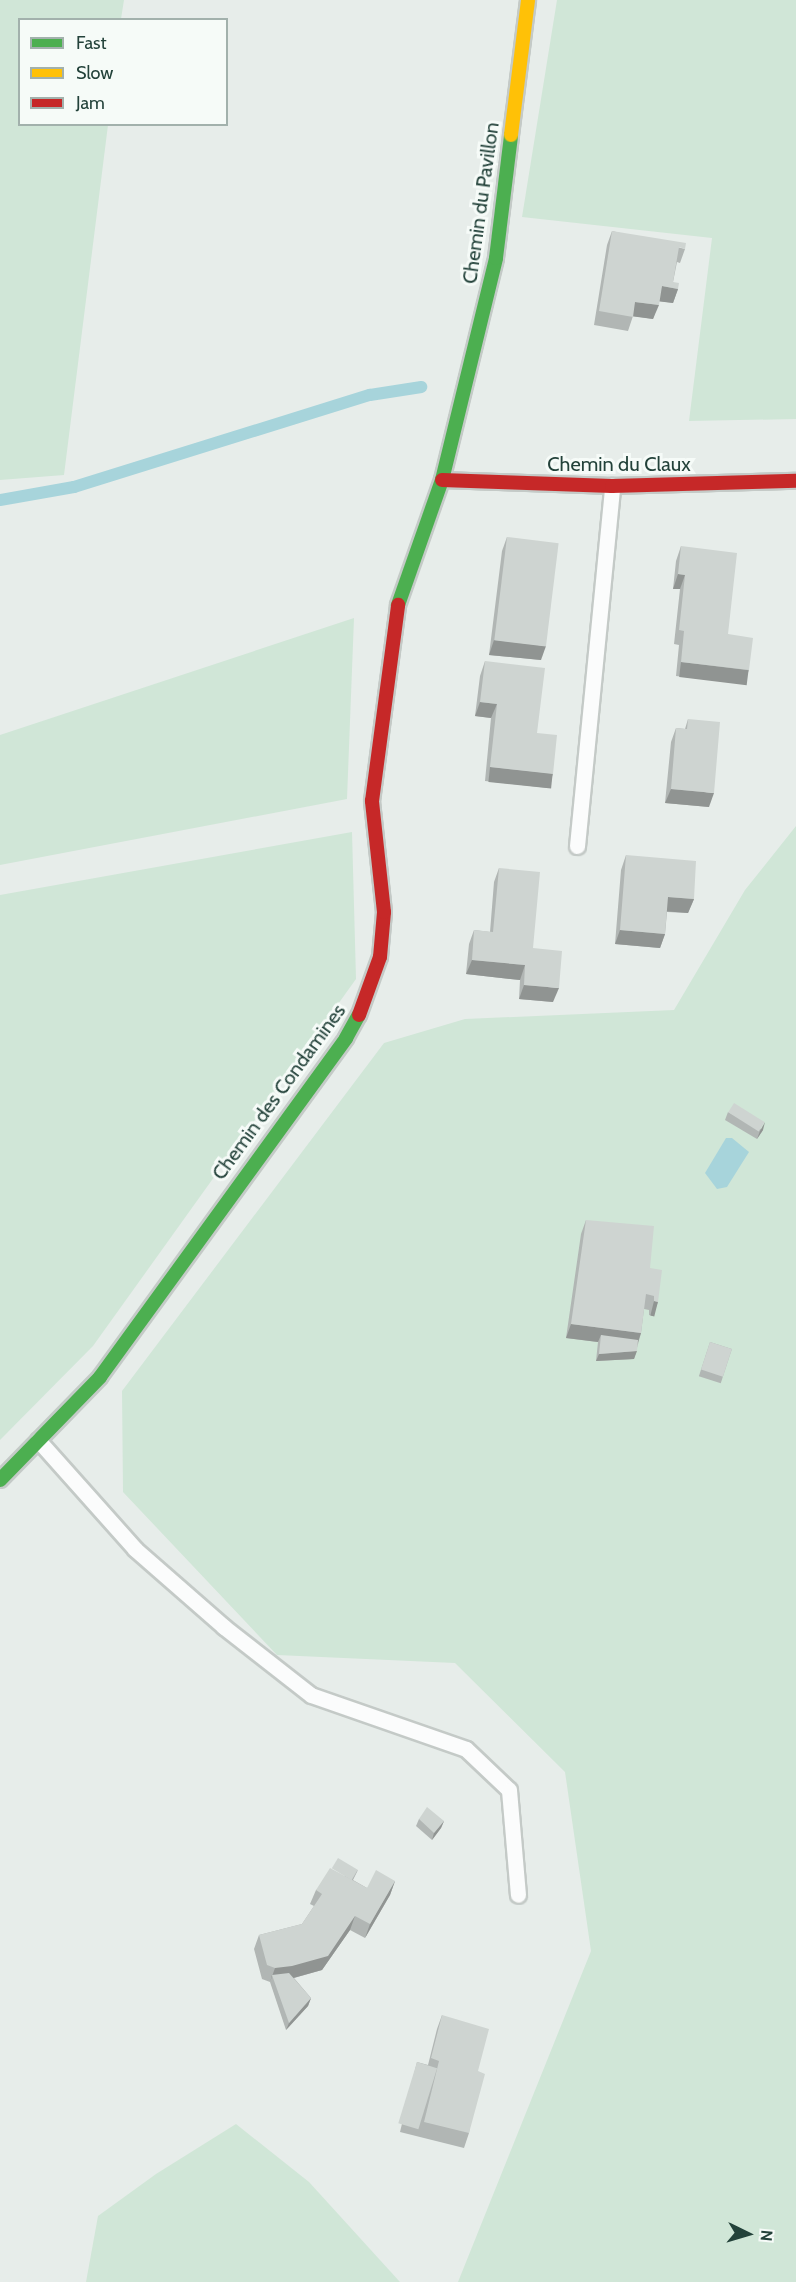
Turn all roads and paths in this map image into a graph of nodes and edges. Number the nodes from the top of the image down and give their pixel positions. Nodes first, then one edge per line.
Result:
1 (528, 0) edge
2 (442, 480) junction
3 (796, 481) edge
4 (612, 486) junction
5 (577, 846) dead end
6 (38, 1440) junction
7 (0, 1480) edge
8 (518, 1896) dead end

1 - 2 street, Chemin du Pavillon
2 - 4 street, Chemin du Claux
2 - 6 street, Chemin des Condamines
3 - 4 street, Chemin du Claux
4 - 5 lane
6 - 7 street, Chemin des Condamines
6 - 8 lane

